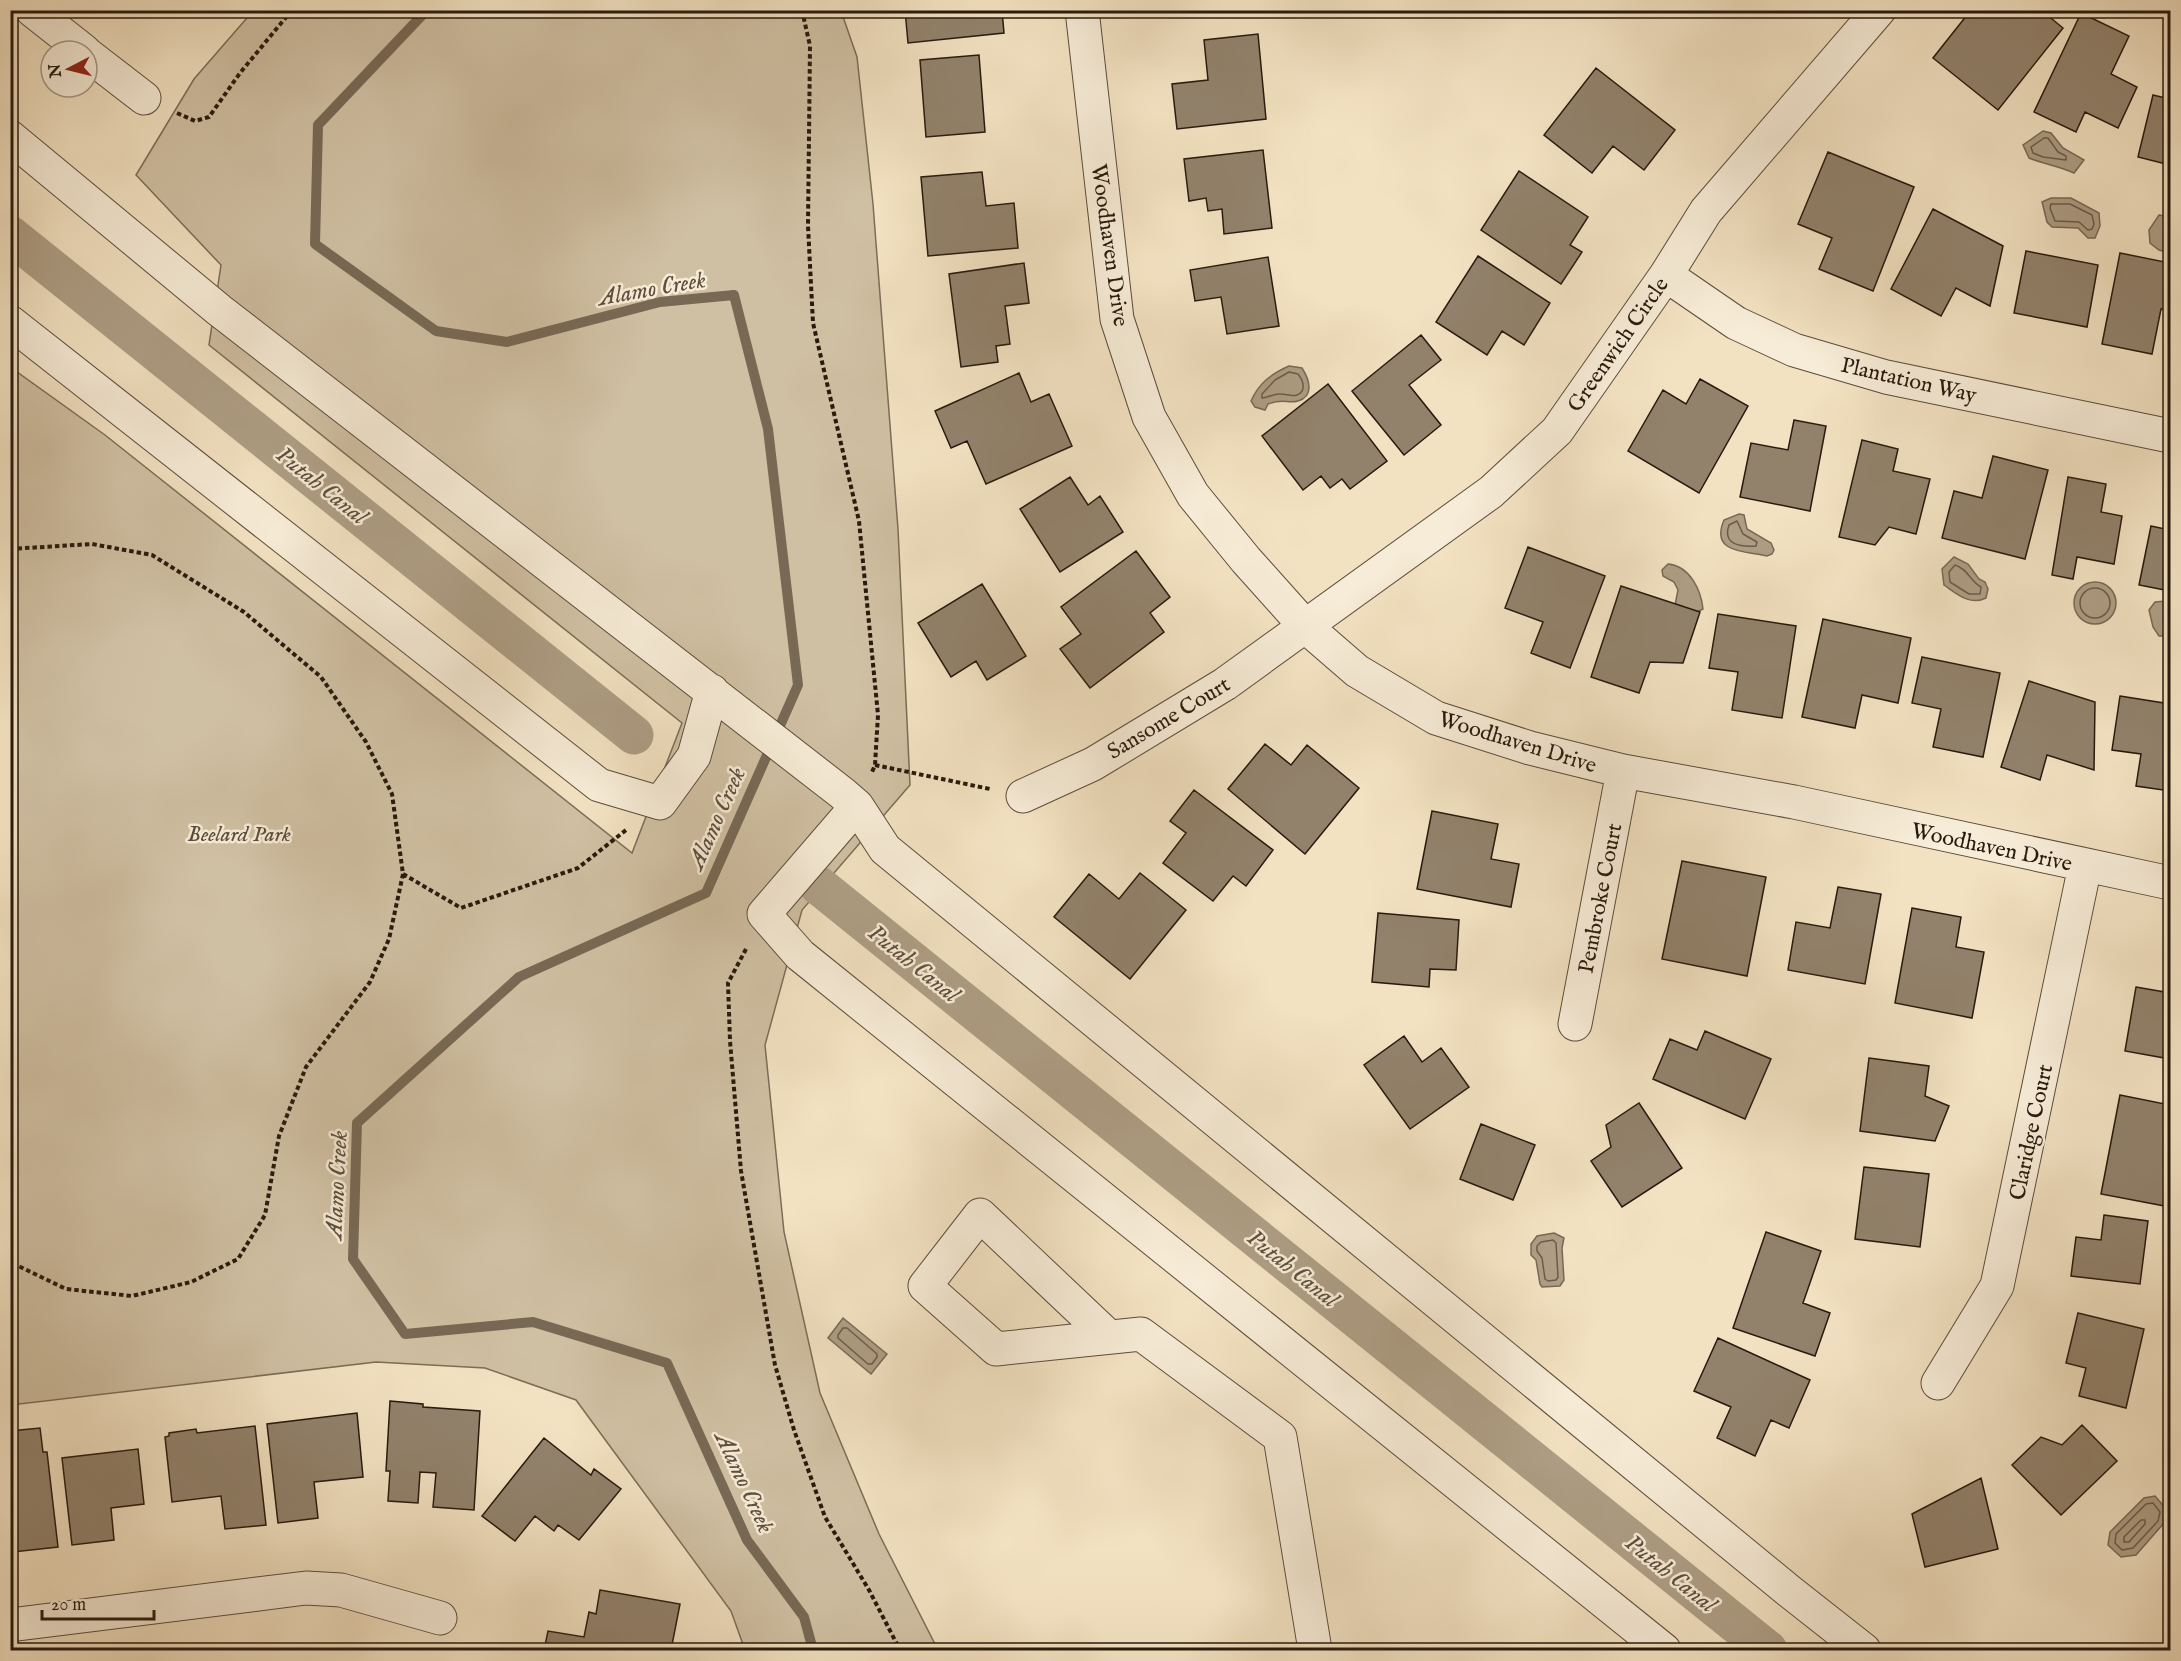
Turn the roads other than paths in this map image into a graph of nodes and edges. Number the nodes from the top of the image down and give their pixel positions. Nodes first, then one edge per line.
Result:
1 (32, 10) edge
2 (1082, 10) edge
3 (1880, 10) edge
4 (69, 39) edge
5 (99, 63) edge
6 (144, 98) road end
7 (10, 137) edge
8 (1665, 275) junction
9 (10, 322) edge
10 (2170, 436) edge
11 (1305, 626) junction
12 (723, 700) junction
13 (1623, 771) junction
14 (1023, 796) road end
15 (849, 800) junction
16 (2085, 866) junction
17 (2170, 883) edge
18 (1575, 1024) dead end
19 (1109, 1337) junction
20 (1938, 1383) dead end
21 (440, 1618) dead end
22 (10, 1625) edge
23 (1315, 1650) edge
24 (1664, 1650) edge
25 (1864, 1650) edge

1 - 4 street
2 - 11 street, Woodhaven Drive
3 - 8 street, Greenwich Circle
5 - 6 street
7 - 12 street
8 - 10 street, Plantation Way
8 - 11 street, Greenwich Circle
9 - 12 street
11 - 13 street, Woodhaven Drive
11 - 14 street, Sansome Court
12 - 15 street
13 - 16 street, Woodhaven Drive
13 - 18 street, Pembroke Court
15 - 24 street
15 - 25 street
16 - 17 street, Woodhaven Drive
16 - 20 street, Claridge Court
19 - 19 street
19 - 23 street
21 - 22 street

